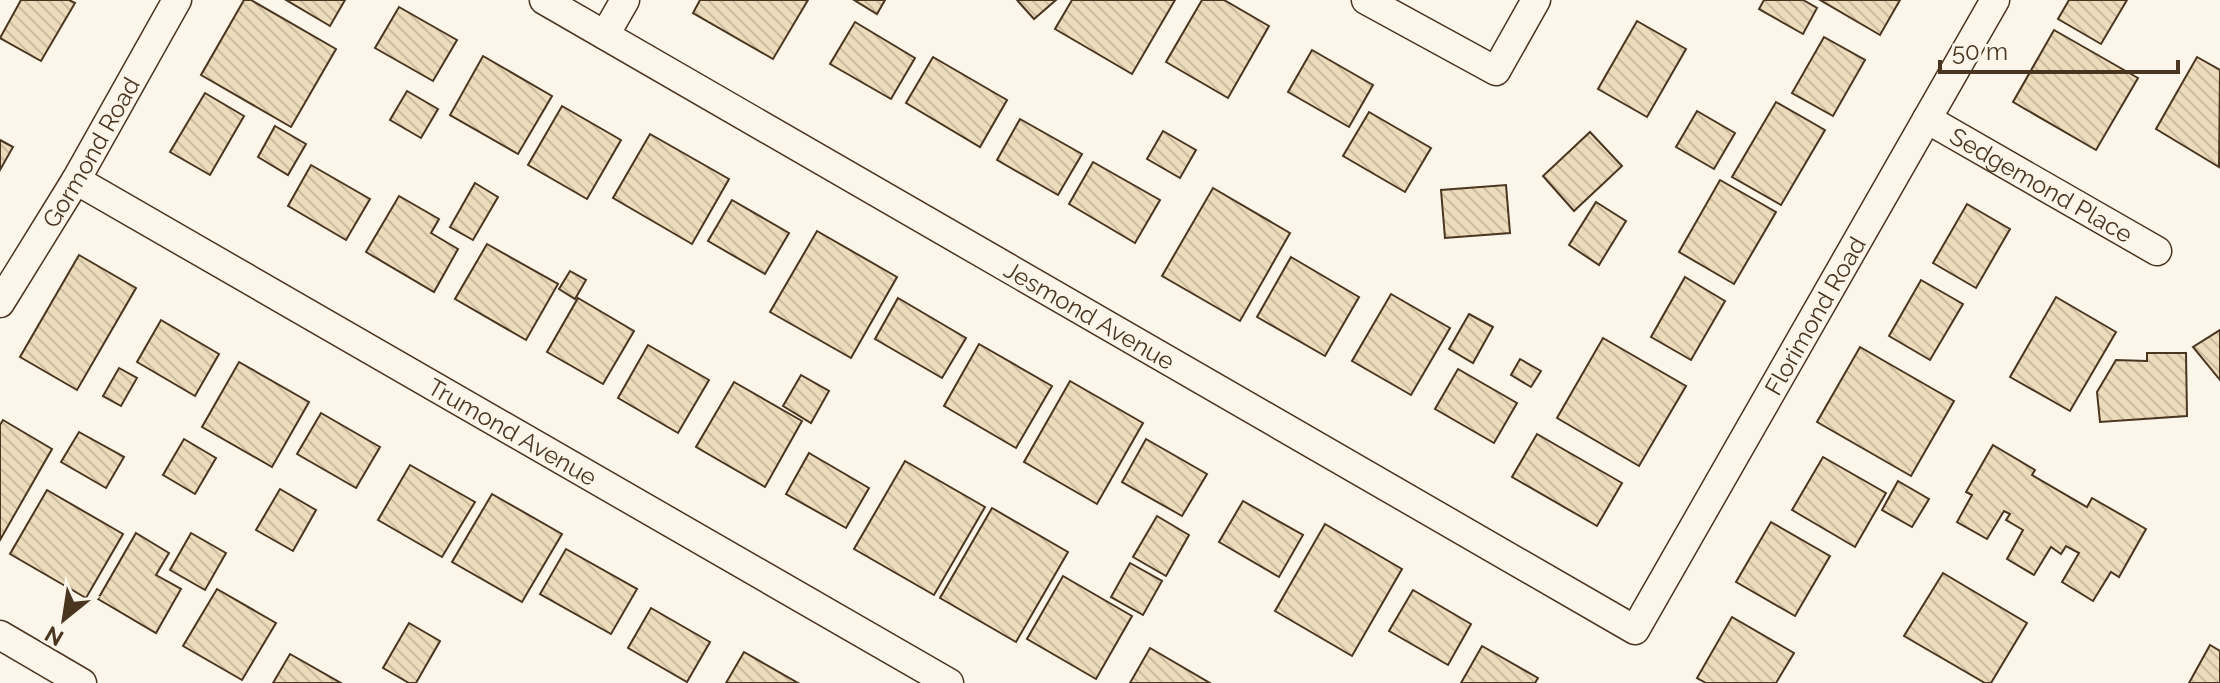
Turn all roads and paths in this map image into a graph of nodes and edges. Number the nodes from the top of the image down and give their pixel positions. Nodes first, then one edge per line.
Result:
1 (177, 0) edge
2 (544, 0) edge
3 (625, 0) edge
4 (1366, 0) edge
5 (1536, 0) edge
6 (1995, 0) edge
7 (605, 35) junction
8 (1927, 119) junction
9 (76, 180) junction
10 (2157, 251) dead end
11 (0, 303) edge
12 (1635, 630) joint
13 (0, 635) edge
14 (82, 683) edge
15 (949, 683) edge

1 - 9 street, Gormond Road
2 - 7 street, Jesmond Avenue
3 - 7 street
4 - 5 street
6 - 8 street, Florimond Road
7 - 12 street, Jesmond Avenue
8 - 10 street, Sedgemond Place
8 - 12 street, Florimond Road
9 - 11 street, Gormond Road
9 - 15 street, Trumond Avenue
13 - 14 street

